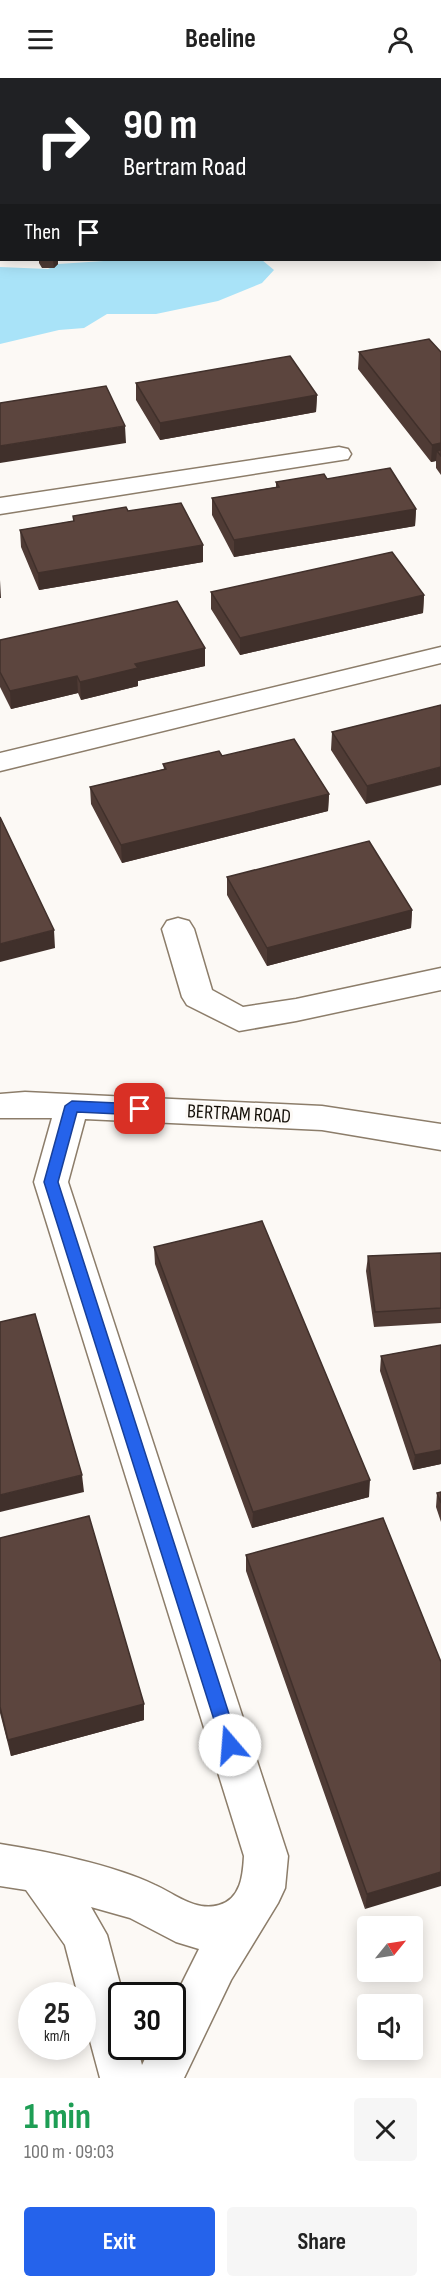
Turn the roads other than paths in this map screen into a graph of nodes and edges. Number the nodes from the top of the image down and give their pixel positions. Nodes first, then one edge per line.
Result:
1 (339, 454) dead end
2 (0, 506) edge
3 (441, 656) edge
4 (0, 762) edge
5 (178, 928) dead end
6 (441, 980) edge
7 (0, 1106) edge
8 (72, 1106) junction
9 (441, 1137) edge
10 (19, 1868) edge
11 (243, 1916) junction
12 (123, 2078) edge
13 (160, 2078) edge

1 - 2 street
3 - 4 street
5 - 6 street
7 - 8 street, BERTRAM ROAD
8 - 9 street, BERTRAM ROAD
8 - 11 street
10 - 11 street
10 - 12 street
11 - 13 street

